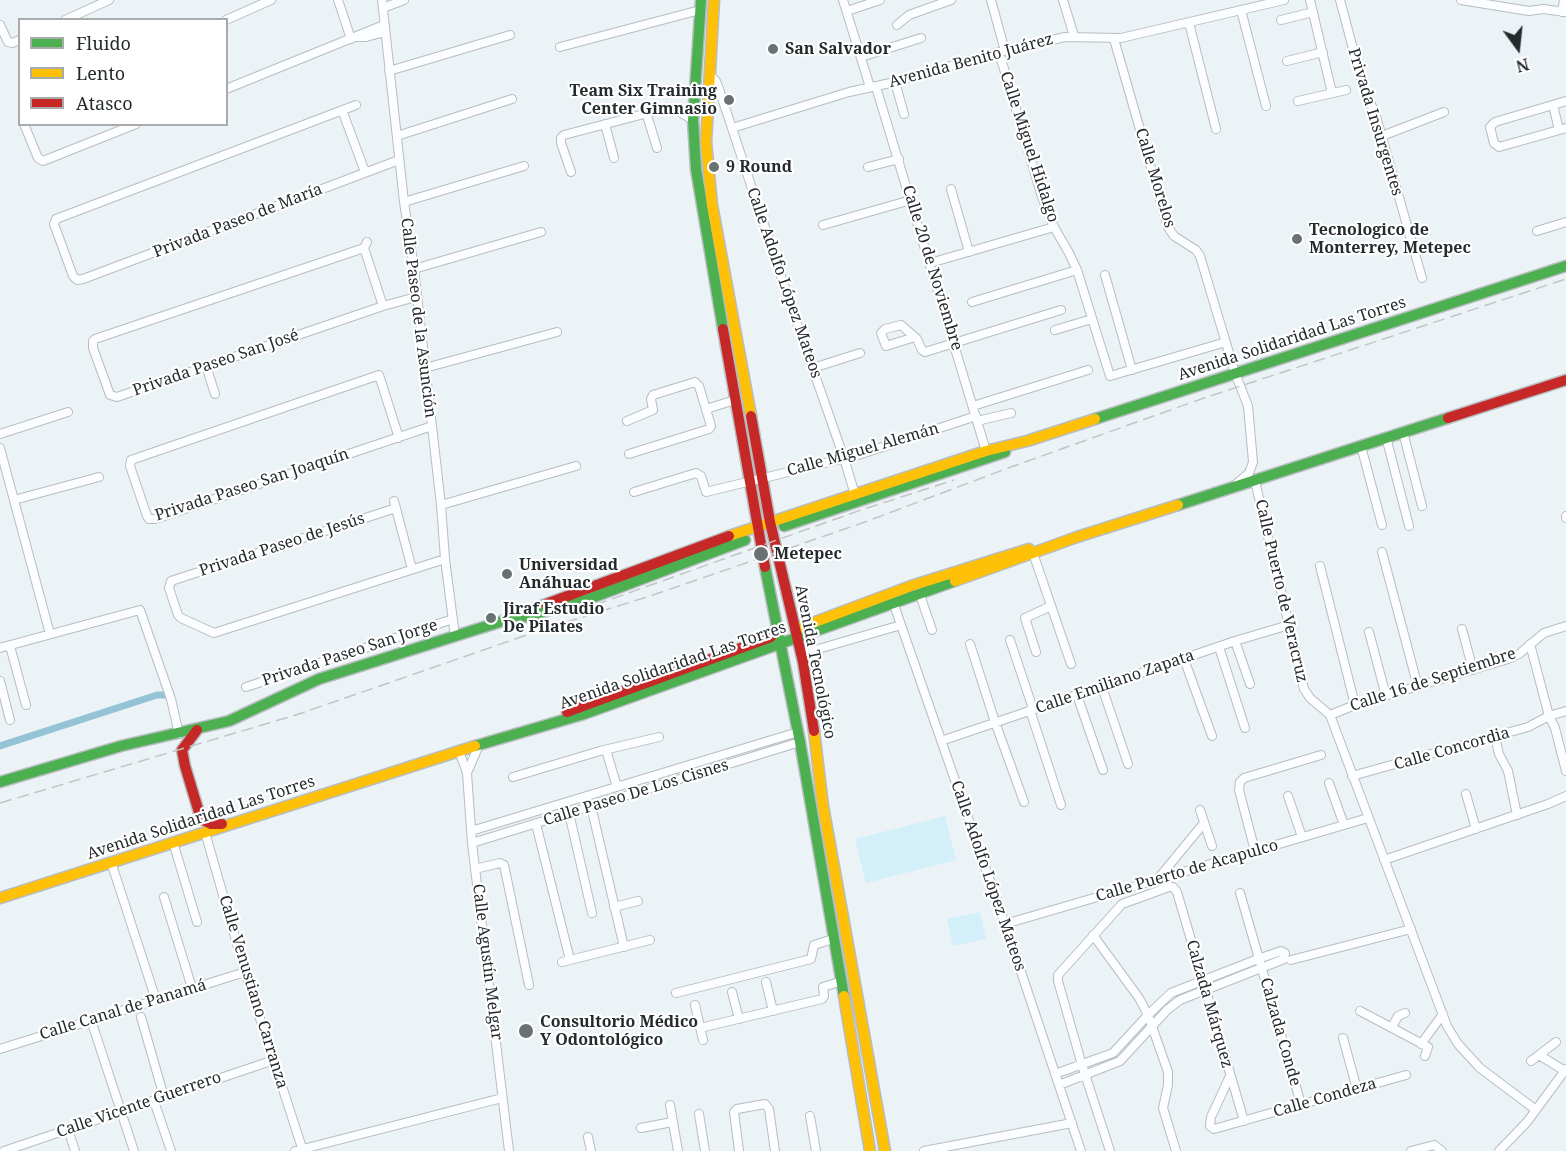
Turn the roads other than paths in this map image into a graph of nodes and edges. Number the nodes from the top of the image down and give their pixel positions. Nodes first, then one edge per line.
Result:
1 (109, 0) edge
2 (271, 0) edge
3 (338, 0) edge
4 (404, 0) edge
5 (714, 0) edge
6 (843, 0) edge
7 (880, 0) edge
8 (951, 0) edge
9 (991, 0) edge
10 (1063, 0) edge
11 (1284, 0) edge
12 (1310, 0) edge
13 (1340, 0) edge
14 (1461, 0) edge
15 (1564, 0) edge
16 (382, 4) edge
17 (1542, 4) edge
18 (1244, 6) edge
19 (700, 8) edge
20 (846, 11) junction
21 (1313, 12) junction
22 (1564, 12) edge
23 (69, 18) edge
24 (228, 19) edge
25 (1281, 20) dead end
26 (1189, 23) junction
27 (0, 25) edge
28 (897, 25) dead end
29 (385, 28) junction
30 (510, 35) dead end
31 (1074, 36) junction
32 (354, 38) junction
33 (921, 38) dead end
34 (1114, 39) junction
35 (18, 41) edge
36 (560, 47) dead end
37 (1002, 51) junction
38 (1323, 52) junction
39 (861, 57) junction
40 (1287, 61) dead end
41 (389, 71) junction
42 (709, 74) junction
43 (895, 82) junction
44 (873, 87) junction
45 (228, 88) edge
46 (1346, 90) dead end
47 (1332, 93) junction
48 (512, 99) dead end
49 (1566, 100) edge
50 (1298, 101) dead end
51 (356, 105) dead end
52 (1553, 105) junction
53 (1266, 106) dead end
54 (342, 110) junction
55 (646, 112) junction
56 (1444, 112) dead end
57 (904, 114) dead end
58 (693, 120) junction
59 (604, 124) junction
60 (25, 126) edge
61 (131, 126) edge
62 (732, 128) junction
63 (1216, 129) dead end
64 (1563, 129) edge
65 (397, 136) junction
66 (1382, 136) junction
67 (657, 148) dead end
68 (614, 158) dead end
69 (899, 159) junction
70 (399, 160) junction
71 (524, 166) dead end
72 (868, 167) dead end
73 (365, 172) junction
74 (571, 172) dead end
75 (951, 189) dead end
76 (911, 200) junction
77 (404, 202) junction
78 (1566, 222) edge
79 (823, 225) dead end
80 (1054, 227) junction
81 (1537, 231) dead end
82 (542, 232) dead end
83 (969, 252) junction
84 (930, 263) junction
85 (1566, 266) edge
86 (414, 269) junction
87 (1077, 270) junction
88 (1105, 275) dead end
89 (1422, 278) dead end
90 (416, 297) junction
91 (972, 302) dead end
92 (383, 306) junction
93 (1061, 310) dead end
94 (1092, 319) junction
95 (1055, 330) dead end
96 (557, 332) dead end
97 (915, 337) junction
98 (1226, 342) junction
99 (954, 344) junction
100 (860, 352) dead end
101 (206, 366) junction
102 (425, 368) junction
103 (813, 368) junction
104 (1088, 370) dead end
105 (1132, 370) junction
106 (1235, 373) junction
107 (1566, 380) edge
108 (214, 394) dead end
109 (735, 400) junction
110 (973, 406) junction
111 (706, 409) junction
112 (68, 412) dead end
113 (1011, 412) dead end
114 (976, 419) junction
115 (627, 421) dead end
116 (432, 426) junction
117 (1403, 432) junction
118 (0, 434) edge
119 (1386, 437) junction
120 (399, 438) junction
121 (1027, 441) junction
122 (1361, 446) junction
123 (0, 448) edge
124 (986, 451) junction
125 (629, 454) dead end
126 (844, 458) junction
127 (576, 466) dead end
128 (99, 477) dead end
129 (762, 479) junction
130 (750, 480) junction
131 (1255, 481) junction
132 (1223, 491) junction
133 (634, 492) dead end
134 (855, 495) junction
135 (14, 500) junction
136 (441, 505) junction
137 (1422, 506) dead end
138 (770, 522) junction
139 (1382, 525) dead end
140 (757, 526) junction
141 (784, 526) dead end
142 (1409, 526) dead end
143 (1077, 537) junction
144 (745, 540) dead end
145 (1382, 552) dead end
146 (1033, 553) junction
147 (445, 559) junction
148 (1320, 567) dead end
149 (412, 569) junction
150 (919, 592) junction
151 (893, 602) junction
152 (1051, 606) junction
153 (453, 619) junction
154 (506, 620) junction
155 (901, 625) junction
156 (1289, 625) junction
157 (1566, 627) edge
158 (1462, 629) dead end
159 (932, 630) dead end
160 (1369, 632) dead end
161 (799, 633) junction
162 (50, 634) junction
163 (455, 636) junction
164 (771, 637) dead end
165 (1010, 640) dead end
166 (1235, 641) junction
167 (781, 644) junction
168 (970, 644) dead end
169 (1530, 644) junction
170 (10, 646) junction
171 (1219, 647) junction
172 (0, 648) edge
173 (1036, 652) dead end
174 (802, 658) junction
175 (1185, 658) junction
176 (785, 664) junction
177 (1071, 664) dead end
178 (1473, 670) junction
179 (0, 681) edge
180 (1250, 684) dead end
181 (246, 687) dead end
182 (1102, 687) junction
183 (1418, 687) junction
184 (1077, 695) junction
185 (1386, 696) junction
186 (26, 705) dead end
187 (1355, 705) junction
188 (1031, 710) junction
189 (1566, 711) edge
190 (1330, 715) junction
191 (1549, 716) junction
192 (10, 720) dead end
193 (995, 722) junction
194 (1245, 728) dead end
195 (198, 730) junction
196 (179, 734) junction
197 (514, 735) junction
198 (1212, 736) dead end
199 (659, 737) dead end
200 (799, 737) junction
201 (1495, 737) junction
202 (941, 741) junction
203 (759, 744) junction
204 (480, 745) junction
205 (606, 750) junction
206 (459, 751) junction
207 (761, 754) junction
208 (1321, 755) dead end
209 (1128, 764) dead end
210 (819, 770) junction
211 (1103, 770) dead end
212 (1566, 771) edge
213 (804, 772) junction
214 (467, 773) junction
215 (513, 777) dead end
216 (1353, 777) junction
217 (0, 782) edge
218 (1329, 783) dead end
219 (617, 787) junction
220 (1466, 794) dead end
221 (1288, 796) dead end
222 (1566, 796) edge
223 (1024, 802) dead end
224 (1061, 805) dead end
225 (591, 806) junction
226 (1200, 810) dead end
227 (569, 813) junction
228 (1517, 815) junction
229 (1368, 818) junction
230 (233, 822) junction
231 (1204, 823) junction
232 (536, 824) junction
233 (1344, 825) junction
234 (1476, 829) junction
235 (471, 831) junction
236 (205, 832) junction
237 (1302, 837) junction
238 (173, 842) junction
239 (472, 843) junction
240 (1212, 846) dead end
241 (1257, 850) junction
242 (1384, 860) junction
243 (111, 862) junction
244 (475, 868) junction
245 (1157, 880) junction
246 (1239, 893) dead end
247 (164, 897) dead end
248 (0, 898) edge
249 (638, 901) dead end
250 (614, 907) junction
251 (592, 912) dead end
252 (1406, 917) junction
253 (197, 922) dead end
254 (1005, 924) junction
255 (1411, 929) junction
256 (1399, 932) junction
257 (1093, 935) junction
258 (833, 939) junction
259 (650, 940) dead end
260 (624, 947) junction
261 (1291, 960) dead end
262 (1260, 963) junction
263 (245, 972) junction
264 (1202, 980) junction
265 (842, 981) junction
266 (766, 982) dead end
267 (529, 985) dead end
268 (192, 988) junction
269 (1205, 989) junction
270 (732, 992) dead end
271 (676, 993) dead end
272 (156, 1000) junction
273 (695, 1005) dead end
274 (773, 1011) junction
275 (1360, 1011) dead end
276 (1405, 1013) dead end
277 (1443, 1014) junction
278 (1148, 1015) junction
279 (141, 1017) dead end
280 (739, 1019) junction
281 (91, 1020) junction
282 (1392, 1027) junction
283 (700, 1028) junction
284 (1152, 1028) junction
285 (1343, 1038) dead end
286 (704, 1040) dead end
287 (1556, 1042) dead end
288 (1421, 1044) junction
289 (0, 1048) edge
290 (1539, 1055) junction
291 (1425, 1056) dead end
292 (274, 1060) junction
293 (1531, 1061) dead end
294 (869, 1064) junction
295 (1082, 1065) junction
296 (856, 1066) junction
297 (1565, 1070) edge
298 (1055, 1074) junction
299 (1406, 1074) dead end
300 (1086, 1076) junction
301 (1230, 1076) junction
302 (1059, 1085) junction
303 (1357, 1089) junction
304 (164, 1097) junction
305 (502, 1098) junction
306 (154, 1101) junction
307 (1301, 1104) junction
308 (669, 1105) dead end
309 (1536, 1110) junction
310 (120, 1112) junction
311 (699, 1114) dead end
312 (810, 1116) dead end
313 (1244, 1121) junction
314 (672, 1122) junction
315 (1072, 1123) junction
316 (641, 1128) dead end
317 (68, 1130) junction
318 (588, 1137) dead end
319 (960, 1148) edge
320 (300, 1150) edge
321 (4, 1151) edge
322 (75, 1151) edge
323 (134, 1151) edge
324 (171, 1151) edge
325 (509, 1151) edge
326 (591, 1151) edge
327 (678, 1151) edge
328 (705, 1151) edge
329 (739, 1151) edge
330 (775, 1151) edge
331 (816, 1151) edge
332 (870, 1151) edge
333 (885, 1151) edge
334 (924, 1151) edge
335 (1081, 1151) edge
336 (1110, 1151) edge
337 (1176, 1151) edge
338 (1411, 1151) edge
339 (1442, 1151) edge
340 (1499, 1151) edge

1 - 23 street
2 - 24 street
3 - 32 street
4 - 16 street
5 - 42 main road, Avenida Tecnológico
6 - 20 street, Calle 20 de Noviembre
7 - 20 street
8 - 28 street
9 - 37 street, Calle Miguel Hidalgo
10 - 31 street
11 - 18 street, Avenida Benito Juárez
12 - 21 street
13 - 66 street, Privada Insurgentes
14 - 17 street
15 - 22 street
16 - 29 street, Calle Paseo de la Asunción
17 - 22 street
18 - 26 street, Avenida Benito Juárez
18 - 53 street
19 - 36 street
19 - 58 main road, Avenida Tecnológico
20 - 39 street, Calle 20 de Noviembre
21 - 25 street
21 - 38 street
26 - 34 street, Avenida Benito Juárez
26 - 63 street
27 - 35 street
29 - 32 street
29 - 41 street, Calle Paseo de la Asunción
30 - 41 street
31 - 34 street, Avenida Benito Juárez
31 - 37 street, Avenida Benito Juárez
32 - 45 street
33 - 39 street
34 - 98 street, Calle Morelos
37 - 43 street, Avenida Benito Juárez
37 - 80 street, Calle Miguel Hidalgo
38 - 40 street
38 - 47 street
39 - 44 street, Calle 20 de Noviembre
41 - 65 street, Calle Paseo de la Asunción
42 - 62 street, Calle Adolfo López Mateos
42 - 129 main road, Avenida Tecnológico
43 - 44 street, Avenida Benito Juárez
43 - 57 street
44 - 62 street, Avenida Benito Juárez
44 - 69 street, Calle 20 de Noviembre
46 - 47 street
47 - 50 street
48 - 65 street
49 - 52 street
51 - 54 street
52 - 64 street
52 - 64 street
54 - 73 street
54 - 73 street, Privada Paseo de María
55 - 58 street
55 - 59 street
55 - 67 street
56 - 66 street
58 - 109 main road, Avenida Tecnológico
59 - 68 street
59 - 74 street
60 - 61 street
62 - 103 street, Calle Adolfo López Mateos
65 - 70 street, Calle Paseo de la Asunción
66 - 89 street, Privada Insurgentes
69 - 72 street
69 - 76 street, Calle 20 de Noviembre
70 - 73 street, Privada Paseo de María
70 - 77 street, Calle Paseo de la Asunción
71 - 77 street
75 - 83 street
76 - 79 street
76 - 84 street, Calle 20 de Noviembre
77 - 86 street, Calle Paseo de la Asunción
78 - 81 street
80 - 83 street
80 - 87 street, Calle Miguel Hidalgo
82 - 86 street
83 - 84 street
84 - 99 street, Calle 20 de Noviembre
85 - 106 main road, Avenida Solidaridad Las Torres
86 - 90 street, Calle Paseo de la Asunción
87 - 91 street
87 - 94 street, Calle Miguel Hidalgo
88 - 105 street
90 - 92 street, Privada Paseo San José
90 - 102 street, Calle Paseo de la Asunción
92 - 101 street, Privada Paseo San José
92 - 101 street, Privada Paseo San José
93 - 99 street
94 - 95 street
94 - 105 street, Calle Miguel Hidalgo
96 - 102 street
97 - 97 street
97 - 99 street
98 - 105 street
98 - 106 street, Calle Morelos
99 - 110 street, Calle 20 de Noviembre
100 - 103 street
101 - 108 street
102 - 116 street, Calle Paseo de la Asunción
103 - 126 street, Calle Adolfo López Mateos
104 - 110 street
106 - 121 main road, Avenida Solidaridad Las Torres
106 - 132 street, Calle Morelos
107 - 117 main road, Avenida Solidaridad Las Torres
109 - 111 street
109 - 130 main road, Avenida Tecnológico
110 - 114 street, Calle 20 de Noviembre
111 - 115 street
111 - 125 street
112 - 118 street
113 - 114 street, Calle Miguel Alemán
114 - 124 street, Calle 20 de Noviembre
114 - 126 street, Calle Miguel Alemán
116 - 120 street, Privada Paseo San Joaquín
116 - 136 street, Calle Paseo de la Asunción
117 - 119 main road, Avenida Solidaridad Las Torres
117 - 137 street
119 - 122 main road, Avenida Solidaridad Las Torres
119 - 142 street
120 - 120 street, Privada Paseo San Joaquín
121 - 124 main road, Avenida Solidaridad Las Torres
121 - 141 main road, Avenida Solidaridad Las Torres
122 - 131 main road, Avenida Solidaridad Las Torres
122 - 139 street
123 - 135 street
124 - 134 main road, Avenida Solidaridad Las Torres
126 - 129 street, Calle Miguel Alemán
126 - 134 street, Calle Adolfo López Mateos
127 - 136 street
128 - 135 street
129 - 130 street, Calle Miguel Alemán
129 - 138 main road, Avenida Tecnológico
130 - 133 street, Calle Miguel Alemán
130 - 140 main road, Avenida Tecnológico
131 - 132 main road, Avenida Solidaridad Las Torres
131 - 156 street, Calle Puerto de Veracruz
132 - 143 main road, Avenida Solidaridad Las Torres
134 - 138 main road, Avenida Solidaridad Las Torres
135 - 162 street
136 - 147 street, Calle Paseo de la Asunción
138 - 140 main road, Avenida Solidaridad Las Torres
138 - 161 main road, Avenida Tecnológico
140 - 154 main road, Avenida Solidaridad Las Torres
140 - 167 main road, Avenida Tecnológico
143 - 146 main road, Avenida Solidaridad Las Torres
143 - 161 main road, Avenida Solidaridad Las Torres
144 - 154 main road, Avenida Solidaridad Las Torres
145 - 183 street
146 - 150 main road, Avenida Solidaridad Las Torres
146 - 152 street
147 - 149 street
147 - 153 street, Calle Paseo de la Asunción
148 - 187 street
149 - 149 street, Privada Paseo de Jesús
150 - 151 main road, Avenida Solidaridad Las Torres
150 - 159 street
151 - 155 street, Calle Adolfo López Mateos
151 - 161 main road, Avenida Solidaridad Las Torres
152 - 173 street
152 - 177 street
153 - 163 street, Calle Paseo de la Asunción
153 - 181 street, Privada Paseo San Jorge
154 - 163 main road, Avenida Solidaridad Las Torres
155 - 174 street
155 - 202 street, Calle Adolfo López Mateos
156 - 166 street, Calle Emiliano Zapata
156 - 190 street, Calle Puerto de Veracruz
157 - 169 street, Calle 16 de Septiembre
158 - 178 street
160 - 185 street
161 - 167 main road, Avenida Solidaridad Las Torres
161 - 174 main road, Avenida Tecnológico
162 - 170 street
162 - 196 street
163 - 195 main road, Avenida Solidaridad Las Torres
164 - 197 main road, Avenida Solidaridad Las Torres
165 - 188 street
166 - 171 street, Calle Emiliano Zapata
166 - 180 street
167 - 176 main road, Avenida Tecnológico
167 - 197 main road, Avenida Solidaridad Las Torres
168 - 193 street
169 - 178 street, Calle 16 de Septiembre
169 - 191 street
170 - 172 street
170 - 186 street
171 - 175 street, Calle Emiliano Zapata
171 - 194 street
174 - 176 main road
174 - 210 main road, Avenida Tecnológico
175 - 182 street, Calle Emiliano Zapata
175 - 198 street
176 - 200 main road, Avenida Tecnológico
178 - 183 street, Calle 16 de Septiembre
179 - 192 street
182 - 184 street, Calle Emiliano Zapata
182 - 209 street
183 - 185 street, Calle 16 de Septiembre
184 - 188 street, Calle Emiliano Zapata
184 - 211 street
185 - 187 street, Calle 16 de Septiembre
187 - 190 street, Calle 16 de Septiembre
188 - 193 street, Calle Emiliano Zapata
188 - 224 street
189 - 191 street, Calle Concordia
190 - 216 street, Calle Puerto de Veracruz
191 - 201 street, Calle Concordia
191 - 212 street
193 - 202 street, Calle Emiliano Zapata
193 - 223 street
195 - 196 main road, Avenida Solidaridad Las Torres
195 - 230 main road
196 - 217 main road, Avenida Solidaridad Las Torres
197 - 204 main road, Avenida Solidaridad Las Torres
199 - 205 street
200 - 203 street, Calle Paseo De Los Cisnes
200 - 207 street, Calle Paseo De Los Cisnes
200 - 213 main road, Avenida Tecnológico
201 - 216 street, Calle Concordia
201 - 228 street
202 - 254 street, Calle Adolfo López Mateos
203 - 207 street
203 - 219 street, Calle Paseo De Los Cisnes
204 - 206 main road, Avenida Solidaridad Las Torres
204 - 214 street, Calle Agustín Melgar
205 - 215 street
205 - 219 street
206 - 214 street, Calle Agustín Melgar
206 - 230 main road, Avenida Solidaridad Las Torres
207 - 225 street, Calle Paseo De Los Cisnes
208 - 241 street
210 - 213 main road
210 - 294 main road, Avenida Tecnológico
213 - 258 main road, Avenida Tecnológico
214 - 235 street, Calle Agustín Melgar
216 - 229 street, Calle Puerto de Veracruz
218 - 233 street
219 - 235 street, Calle Paseo De Los Cisnes
220 - 234 street
221 - 237 street
222 - 228 street
225 - 227 street, Calle Paseo De Los Cisnes
225 - 250 street
226 - 231 street
227 - 232 street, Calle Paseo De Los Cisnes
227 - 251 street
228 - 234 street
229 - 233 street, Calle Puerto de Acapulco
229 - 242 street, Calle Puerto de Veracruz
230 - 236 main road, Avenida Solidaridad Las Torres
231 - 240 street
231 - 245 street
232 - 239 street, Calle Paseo De Los Cisnes
232 - 260 street
233 - 237 street, Calle Puerto de Acapulco
234 - 242 street
235 - 239 street, Calle Agustín Melgar
236 - 238 main road, Avenida Solidaridad Las Torres
236 - 263 street, Calle Venustiano Carranza
237 - 241 street, Calle Puerto de Acapulco
238 - 243 main road, Avenida Solidaridad Las Torres
238 - 253 street
239 - 244 street, Calle Agustín Melgar
241 - 245 street, Calle Puerto de Acapulco
242 - 252 street, Calle Puerto de Veracruz
243 - 248 main road, Avenida Solidaridad Las Torres
243 - 272 street
244 - 267 street
244 - 305 street, Calle Agustín Melgar
245 - 254 street, Calle Puerto de Acapulco
246 - 262 street, Calzada Conde
247 - 268 street
249 - 250 street
250 - 260 street
252 - 255 street, Calle Puerto de Veracruz
252 - 256 street
254 - 298 street, Calle Adolfo López Mateos
255 - 256 street
255 - 277 street, Calle Puerto de Veracruz
256 - 261 street
257 - 264 street, Calzada Márquez
257 - 278 street
257 - 295 street
258 - 265 main road, Avenida Tecnológico
258 - 271 street
259 - 260 street
262 - 264 street
262 - 269 street
262 - 307 street, Calzada Conde
263 - 268 street, Calle Canal de Panamá
263 - 292 street, Calle Venustiano Carranza
264 - 269 street, Calzada Márquez
264 - 278 street
265 - 274 street
265 - 296 main road, Avenida Tecnológico
266 - 274 street
268 - 272 street, Calle Canal de Panamá
269 - 284 street
269 - 301 street, Calzada Márquez
270 - 280 street
272 - 281 street, Calle Canal de Panamá
273 - 283 street
274 - 280 street
275 - 282 street
276 - 282 street
277 - 288 street
277 - 309 street, Calle Puerto de Veracruz
278 - 284 street
278 - 295 street
279 - 304 street
280 - 283 street
281 - 289 street, Calle Canal de Panamá
281 - 310 street
282 - 288 street
283 - 286 street
284 - 300 street
284 - 337 street
285 - 303 street
287 - 290 street
288 - 291 street
290 - 293 street
290 - 297 street
292 - 304 street, Calle Vicente Guerrero
292 - 320 street, Calle Venustiano Carranza
294 - 296 main road
294 - 333 main road, Avenida Tecnológico
295 - 298 street
295 - 300 street
296 - 332 main road, Avenida Tecnológico
297 - 309 street
298 - 302 street, Calle Adolfo López Mateos
299 - 303 street, Calle Condeza
300 - 302 street
300 - 336 street
301 - 313 street, Calzada Márquez
301 - 313 street, Calle Condeza
302 - 315 street, Calle Adolfo López Mateos
303 - 307 street, Calle Condeza
304 - 306 street, Calle Vicente Guerrero
305 - 320 street
305 - 325 street, Calle Agustín Melgar
306 - 310 street, Calle Vicente Guerrero
306 - 324 street
307 - 313 street, Calle Condeza
308 - 314 street
309 - 340 street
310 - 317 street, Calle Vicente Guerrero
310 - 323 street
311 - 328 street
312 - 331 street
314 - 316 street
314 - 327 street
315 - 319 street
315 - 335 street, Calle Adolfo López Mateos
317 - 321 street, Calle Vicente Guerrero
317 - 322 street
318 - 326 street
319 - 334 street
329 - 330 street
338 - 339 street

